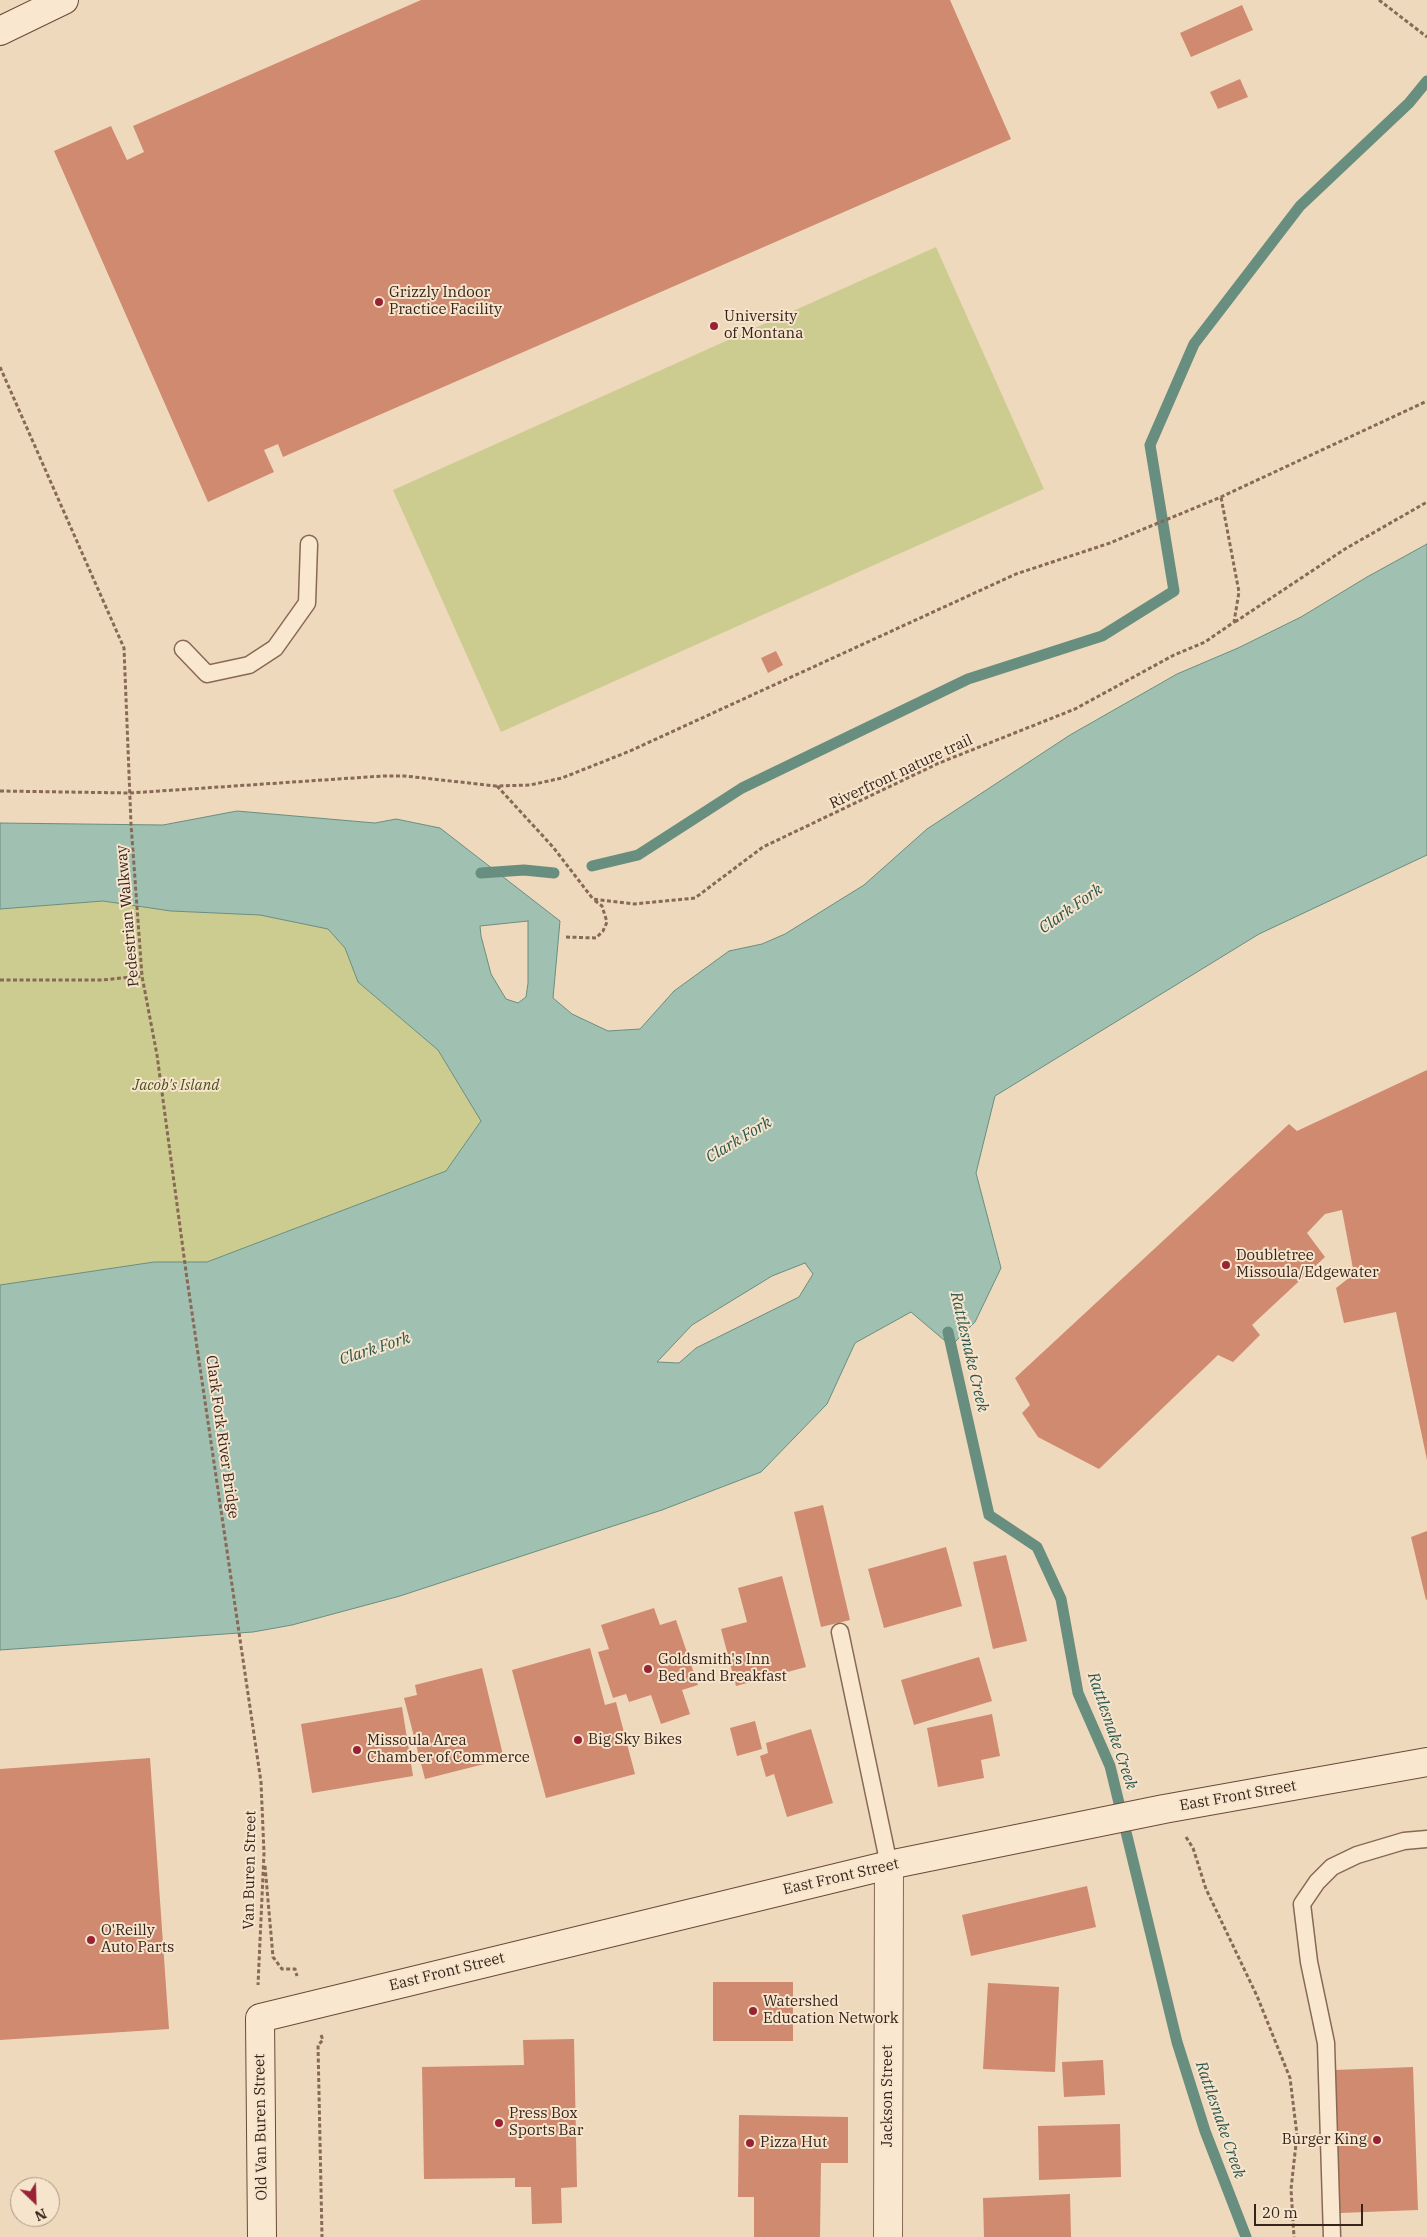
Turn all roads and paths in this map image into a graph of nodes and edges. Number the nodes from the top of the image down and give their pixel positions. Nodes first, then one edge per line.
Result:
1 (64, 0) edge
2 (1379, 0) edge
3 (0, 30) edge
4 (1427, 37) edge
5 (0, 367) edge
6 (1427, 401) edge
7 (1221, 497) junction
8 (1427, 502) edge
9 (309, 544) dead end
10 (1234, 622) junction
11 (183, 649) dead end
12 (496, 786) junction
13 (0, 791) edge
14 (130, 793) junction
15 (593, 899) junction
16 (566, 937) dead end
17 (142, 976) junction
18 (0, 980) edge
19 (171, 1154) joint
20 (840, 1632) dead end
21 (253, 1722) joint
22 (1427, 1762) edge
23 (1164, 1809) junction
24 (1427, 1839) edge
25 (264, 1853) junction
26 (889, 1865) junction
27 (295, 1969) dead end
28 (260, 2018) junction
29 (323, 2040) dead end
30 (262, 2237) edge
31 (322, 2237) edge
32 (888, 2237) edge
33 (1294, 2237) edge
34 (1332, 2237) edge

1 - 3 street
2 - 4 path
5 - 14 path, Pedestrian Walkway
6 - 7 path
7 - 10 path
7 - 12 path
8 - 10 path, Riverfront nature trail
9 - 11 lane
10 - 15 path, Riverfront nature trail
12 - 14 path
12 - 15 path
13 - 14 path
14 - 17 path, Pedestrian Walkway
15 - 16 path
17 - 18 path
17 - 19 path, Pedestrian Walkway
19 - 21 path, Clark Fork River Bridge
20 - 26 lane
21 - 25 path, Van Buren Street
22 - 23 street, East Front Street
23 - 26 street, East Front Street
23 - 33 path
24 - 34 lane
25 - 27 path
25 - 28 path, Van Buren Street
26 - 28 street, East Front Street
26 - 32 street, Jackson Street
28 - 30 street, Old Van Buren Street
29 - 31 path

